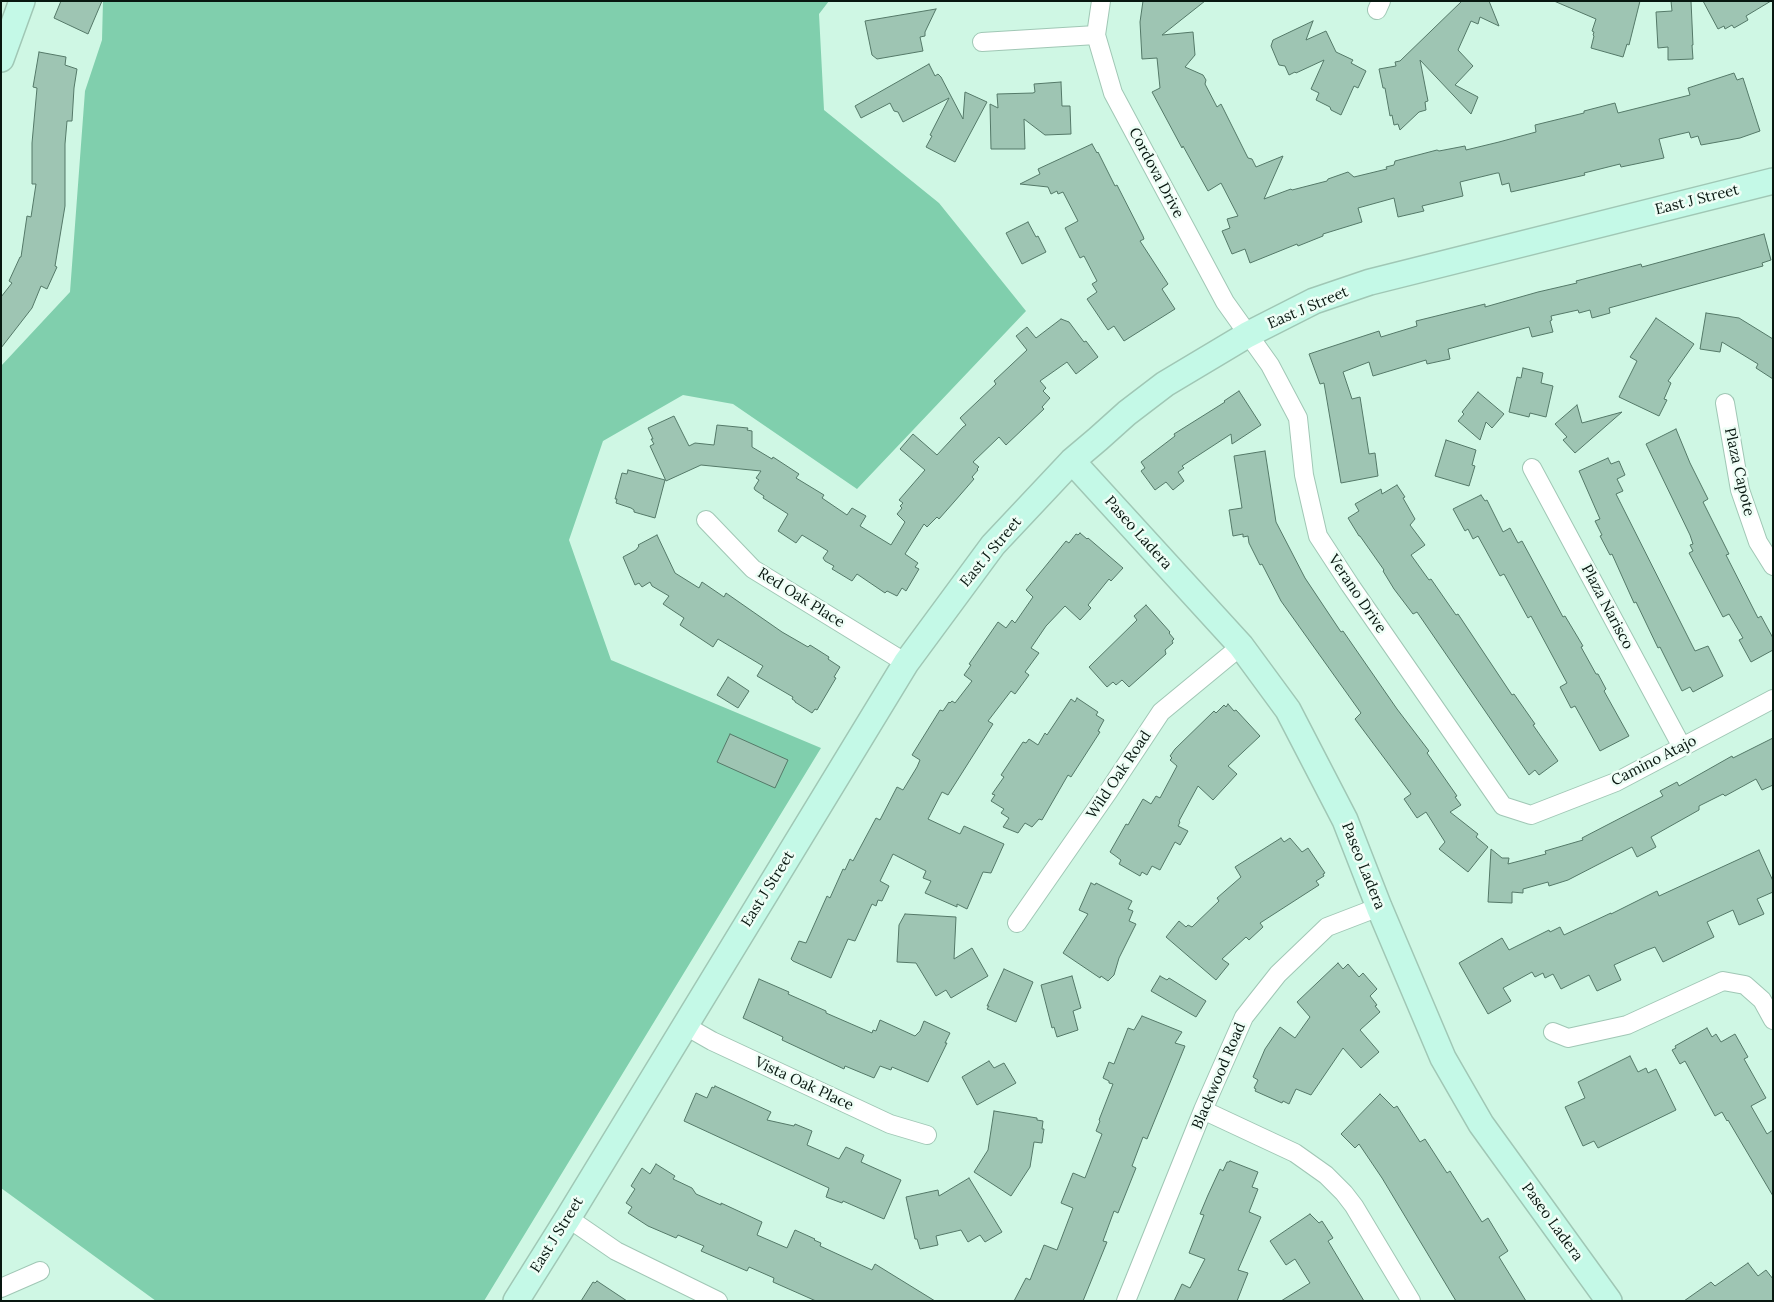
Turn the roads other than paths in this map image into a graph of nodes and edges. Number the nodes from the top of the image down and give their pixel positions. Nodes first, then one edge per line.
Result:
1 (22, 1) edge
2 (1101, 1) edge
3 (1096, 36) junction
4 (982, 42) dead end
5 (1, 59) edge
6 (1773, 181) edge
7 (1247, 335) junction
8 (1725, 403) dead end
9 (1072, 462) junction
10 (1532, 468) dead end
11 (706, 520) dead end
12 (1773, 566) edge
13 (1241, 646) junction
14 (906, 663) junction
15 (1773, 699) edge
16 (1682, 747) junction
17 (1531, 815) joint
18 (1379, 907) junction
19 (1017, 923) dead end
20 (1773, 1020) edge
21 (684, 1025) junction
22 (1553, 1032) dead end
23 (1203, 1110) junction
24 (927, 1135) dead end
25 (568, 1218) junction
26 (40, 1271) dead end
27 (1, 1288) edge
28 (516, 1301) edge
29 (718, 1301) edge
30 (1126, 1301) edge
31 (1411, 1301) edge
32 (1609, 1301) edge

1 - 5 street
2 - 3 street, Cordova Drive
3 - 4 street
3 - 7 street, Cordova Drive
6 - 7 street, East J Street
7 - 9 street, East J Street
7 - 17 street, Verano Drive
8 - 12 street, Plaza Capote
9 - 13 street, Paseo Ladera
9 - 14 street, East J Street
10 - 16 street, Plaza Narisco
11 - 14 street, Red Oak Place
13 - 18 street, Paseo Ladera
13 - 19 street, Wild Oak Road
14 - 21 street, East J Street
15 - 16 street, Camino Atajo
16 - 17 street, Camino Atajo
18 - 23 street, Blackwood Road
18 - 32 street, Paseo Ladera
20 - 22 street
21 - 24 street, Vista Oak Place
21 - 25 street, East J Street
23 - 30 street, Blackwood Road
23 - 31 street
25 - 28 street, East J Street
25 - 29 street
26 - 27 street

